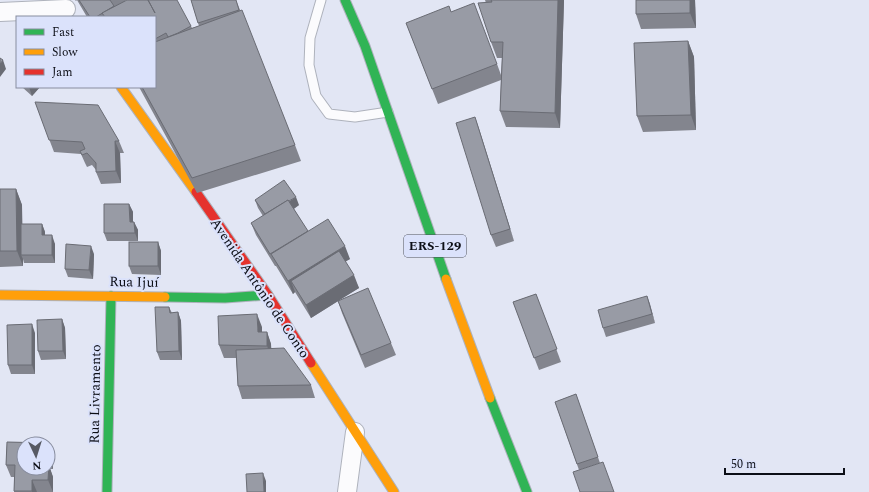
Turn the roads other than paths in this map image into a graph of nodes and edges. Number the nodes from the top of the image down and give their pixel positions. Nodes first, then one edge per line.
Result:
1 (320, 0) edge
2 (345, 0) edge
3 (66, 9) edge
4 (0, 12) edge
5 (122, 88) edge
6 (388, 112) junction
7 (0, 295) edge
8 (268, 295) junction
9 (111, 296) junction
10 (354, 432) junction
11 (107, 492) edge
12 (347, 492) edge
13 (394, 492) edge
14 (527, 492) edge

1 - 6 lane
2 - 6 street, ERS-129
3 - 4 street
5 - 8 street, Avenida Antônio de Conto
6 - 14 street, ERS-129
7 - 9 street, Rua Ijuí
8 - 9 street, Rua Ijuí
8 - 10 street, Avenida Antônio de Conto
9 - 11 street, Rua Livramento
10 - 12 street
10 - 13 street, Avenida Antônio de Conto

